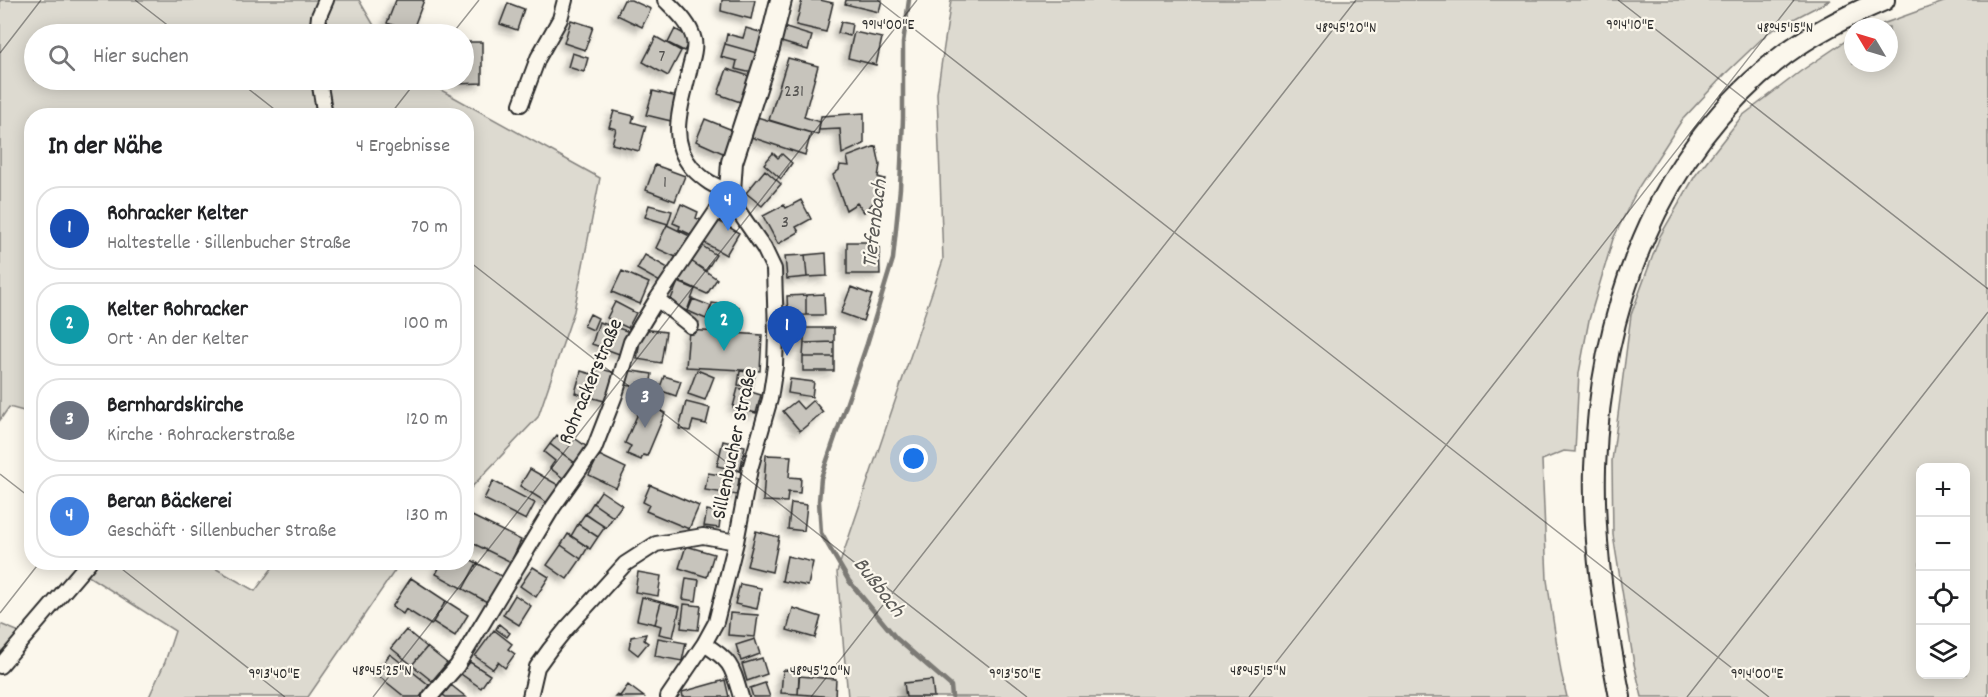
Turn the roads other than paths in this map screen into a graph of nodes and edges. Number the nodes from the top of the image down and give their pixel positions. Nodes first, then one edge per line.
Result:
1 (326, 0) edge
2 (565, 0) edge
3 (665, 0) edge
4 (781, 0) edge
5 (1884, 0) edge
6 (318, 24) edge
7 (321, 90) edge
8 (520, 104) dead end
9 (324, 108) edge
10 (730, 191) junction
11 (657, 299) junction
12 (691, 326) dead end
13 (736, 542) junction
14 (82, 570) edge
15 (704, 644) junction
16 (0, 666) edge
17 (430, 697) edge
18 (530, 697) edge
19 (668, 697) edge
20 (741, 697) edge
21 (1620, 697) edge

1 - 6 street
2 - 8 street
3 - 10 street
4 - 10 main road, Rohrackerstraße
5 - 21 main road
7 - 9 street
10 - 11 street, Rohrackerstraße
10 - 13 street, Sillenbucher Straße
11 - 12 street
11 - 17 street, Rohrackerstraße
13 - 15 street, Sillenbucher Straße
13 - 18 street
14 - 16 street
15 - 19 street, Sillenbucher Straße
15 - 20 street

